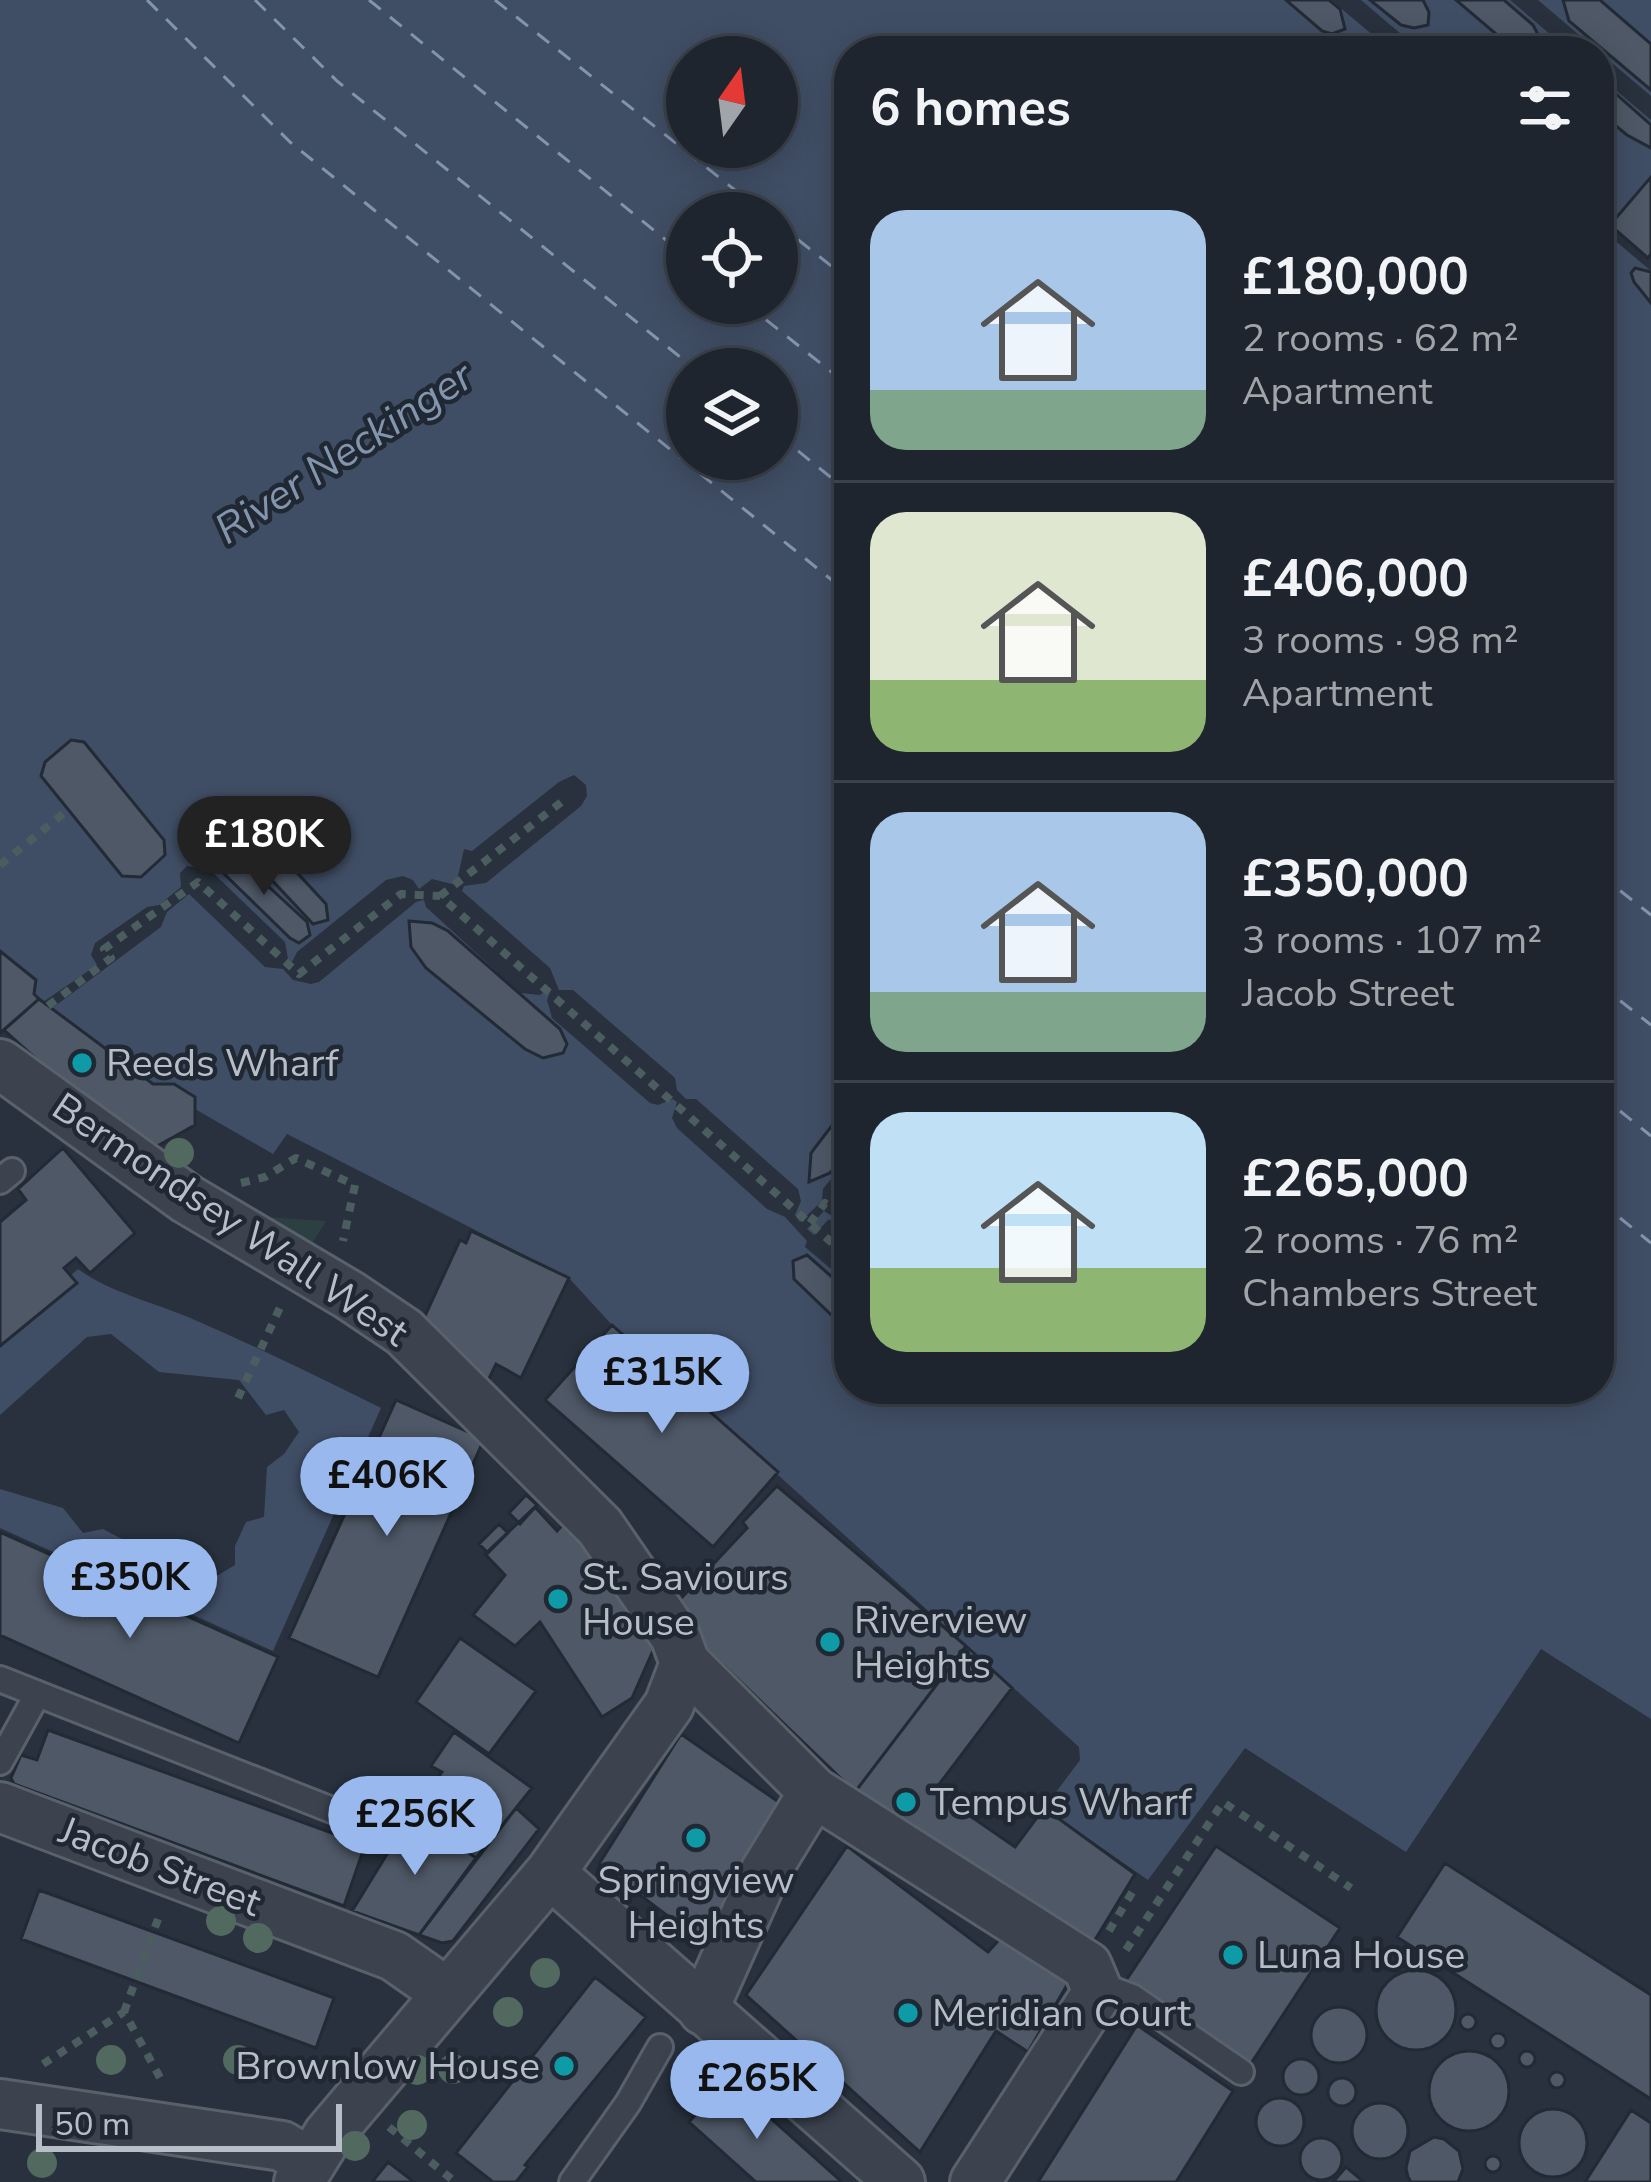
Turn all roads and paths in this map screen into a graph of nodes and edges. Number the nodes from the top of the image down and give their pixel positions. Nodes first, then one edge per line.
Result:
1 (568, 797) dead end
2 (69, 809) dead end
3 (0, 865) edge
4 (440, 896) junction
5 (47, 1006) dead end
6 (15, 1074) edge
7 (226, 1186) dead end
8 (834, 1209) edge
9 (810, 1223) junction
10 (834, 1245) edge
11 (341, 1246) dead end
12 (268, 1334) dead end
13 (238, 1398) dead end
14 (685, 1663) junction
15 (0, 1679) edge
16 (37, 1695) junction
17 (0, 1762) edge
18 (814, 1792) junction
19 (0, 1808) edge
20 (375, 1828) dead end
21 (550, 1873) junction
22 (1351, 1888) dead end
23 (1133, 1891) dead end
24 (166, 1899) dead end
25 (1113, 1924) dead end
26 (1098, 1992) junction
27 (447, 1993) junction
28 (703, 2010) junction
29 (124, 2012) junction
30 (660, 2047) dead end
31 (1241, 2072) dead end
32 (14, 2089) edge
33 (170, 2094) dead end
34 (388, 2126) dead end
35 (304, 2172) edge
36 (455, 2182) edge
37 (572, 2182) edge
38 (900, 2182) edge
39 (975, 2182) edge

1 - 4 path
2 - 3 path
4 - 5 path
4 - 9 path
6 - 14 street, Bermondsey Wall West
7 - 11 path
8 - 9 path
9 - 10 path
12 - 13 path
14 - 18 street, Bermondsey Wall West
14 - 21 street
15 - 16 lane
16 - 17 lane
16 - 20 lane
18 - 26 street, Bermondsey Wall West
18 - 28 street
19 - 27 street, Jacob Street
21 - 27 street
21 - 28 street
22 - 26 path
23 - 25 path
24 - 29 path
26 - 31 lane
26 - 39 street
27 - 35 street
28 - 38 street
29 - 32 path
29 - 33 path
30 - 37 lane
32 - 35 street
34 - 36 path

